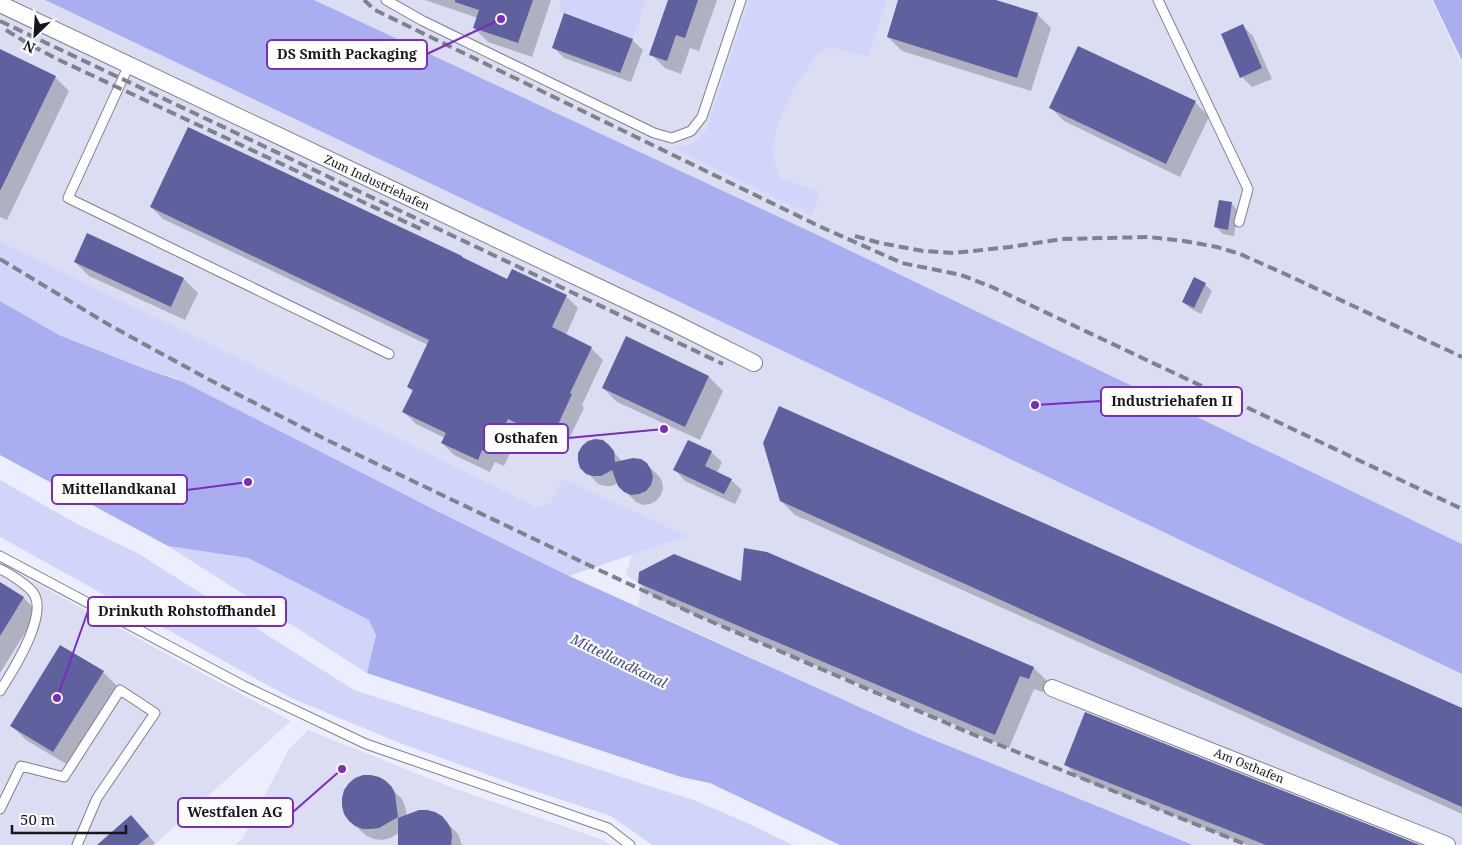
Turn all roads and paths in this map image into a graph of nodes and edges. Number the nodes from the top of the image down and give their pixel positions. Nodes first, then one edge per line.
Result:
1 (386, 0) edge
2 (741, 0) edge
3 (1158, 0) edge
4 (0, 4) edge
5 (129, 65) junction
6 (1239, 222) dead end
7 (389, 354) dead end
8 (754, 363) dead end
9 (0, 556) edge
10 (0, 568) edge
11 (1052, 688) dead end
12 (0, 691) edge
13 (0, 809) edge
14 (78, 845) edge
15 (630, 845) edge
16 (1447, 845) edge

1 - 2 lane
3 - 6 lane
4 - 5 street, Zum Industriehafen
5 - 7 lane
5 - 8 street, Zum Industriehafen
9 - 15 lane
10 - 12 lane
11 - 16 street, Am Osthafen
13 - 14 lane

